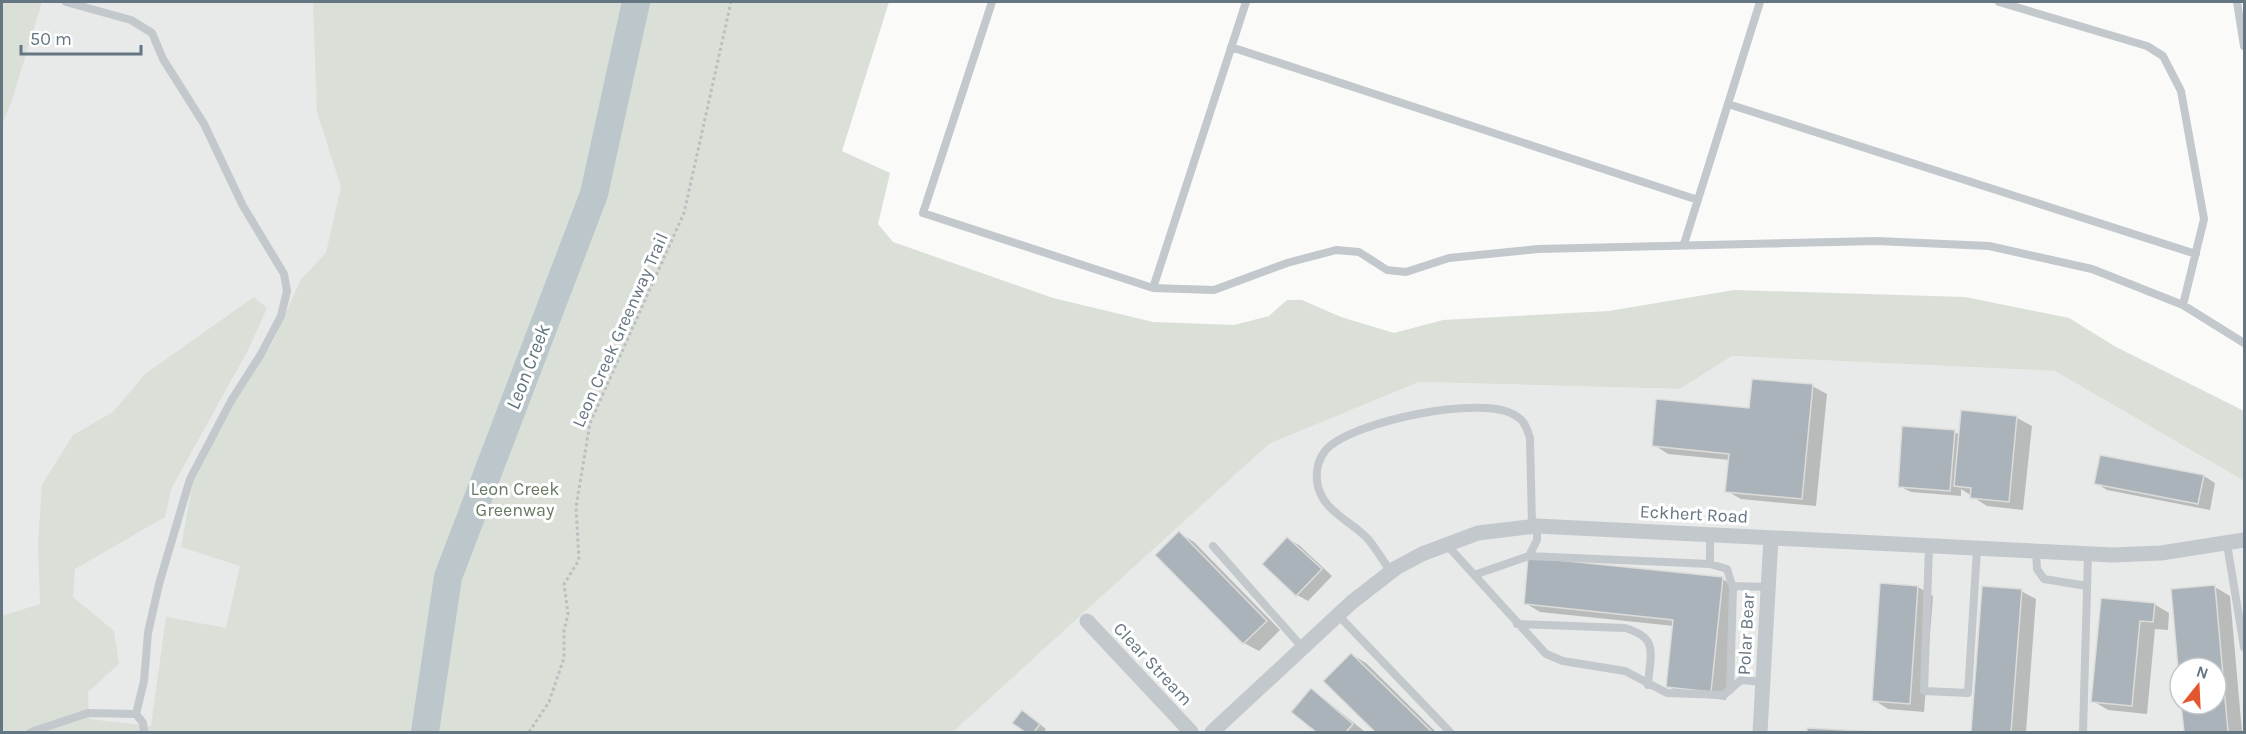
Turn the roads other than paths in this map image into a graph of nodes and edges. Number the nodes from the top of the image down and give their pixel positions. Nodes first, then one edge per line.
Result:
1 (66, 2) edge
2 (992, 2) edge
3 (1246, 2) edge
4 (1760, 2) edge
5 (1999, 2) edge
6 (2237, 2) edge
7 (2244, 46) edge
8 (1231, 47) junction
9 (1728, 104) junction
10 (1698, 200) junction
11 (1684, 244) junction
12 (2196, 254) junction
13 (1153, 288) junction
14 (2183, 305) junction
15 (2244, 343) edge
16 (1535, 526) junction
17 (1710, 534) junction
18 (1771, 538) junction
19 (2244, 540) edge
20 (1446, 544) junction
21 (2227, 544) junction
22 (1213, 546) dead end
23 (1929, 546) junction
24 (1977, 549) junction
25 (2036, 552) junction
26 (2088, 554) junction
27 (1529, 556) junction
28 (1710, 564) junction
29 (1391, 572) junction
30 (1474, 575) junction
31 (1733, 586) junction
32 (2087, 586) junction
33 (1768, 587) junction
34 (1338, 615) junction
35 (1087, 621) dead end
36 (1517, 624) junction
37 (1302, 647) junction
38 (2244, 647) edge
39 (1763, 682) junction
40 (1648, 685) junction
41 (1730, 690) junction
42 (136, 714) junction
43 (31, 732) edge
44 (144, 732) edge
45 (1191, 732) edge
46 (1212, 732) edge
47 (1450, 732) edge
48 (1760, 732) edge
49 (2083, 732) edge

1 - 42 lane
2 - 13 lane
3 - 8 lane
4 - 9 lane
5 - 12 lane
6 - 7 lane
8 - 10 lane
8 - 13 lane
9 - 10 lane
9 - 12 lane
10 - 11 lane
11 - 13 lane
11 - 14 lane
12 - 14 lane
14 - 15 lane
16 - 17 street, Eckhert Road
16 - 20 street, Eckhert Road
16 - 27 lane
16 - 29 lane
17 - 18 street, Eckhert Road
17 - 28 lane
18 - 23 street, Eckhert Road
18 - 33 street, Polar Bear
19 - 21 street, Eckhert Road
20 - 29 street, Eckhert Road
20 - 30 lane
21 - 26 street, Eckhert Road
21 - 38 lane
22 - 37 lane
23 - 24 street, Eckhert Road
23 - 24 lane
24 - 25 street, Eckhert Road
25 - 26 street, Eckhert Road
25 - 32 lane
26 - 32 lane
27 - 28 lane
27 - 30 lane
28 - 31 lane
29 - 34 street, Eckhert Road
30 - 36 lane
31 - 33 lane
31 - 41 lane
32 - 49 lane
33 - 39 street, Polar Bear
34 - 37 street, Eckhert Road
34 - 47 lane
35 - 45 street, Clear Stream
36 - 40 lane
36 - 40 lane
37 - 46 street, Eckhert Road
39 - 41 lane
39 - 48 street, Polar Bear
40 - 41 lane
42 - 43 lane
42 - 44 lane

